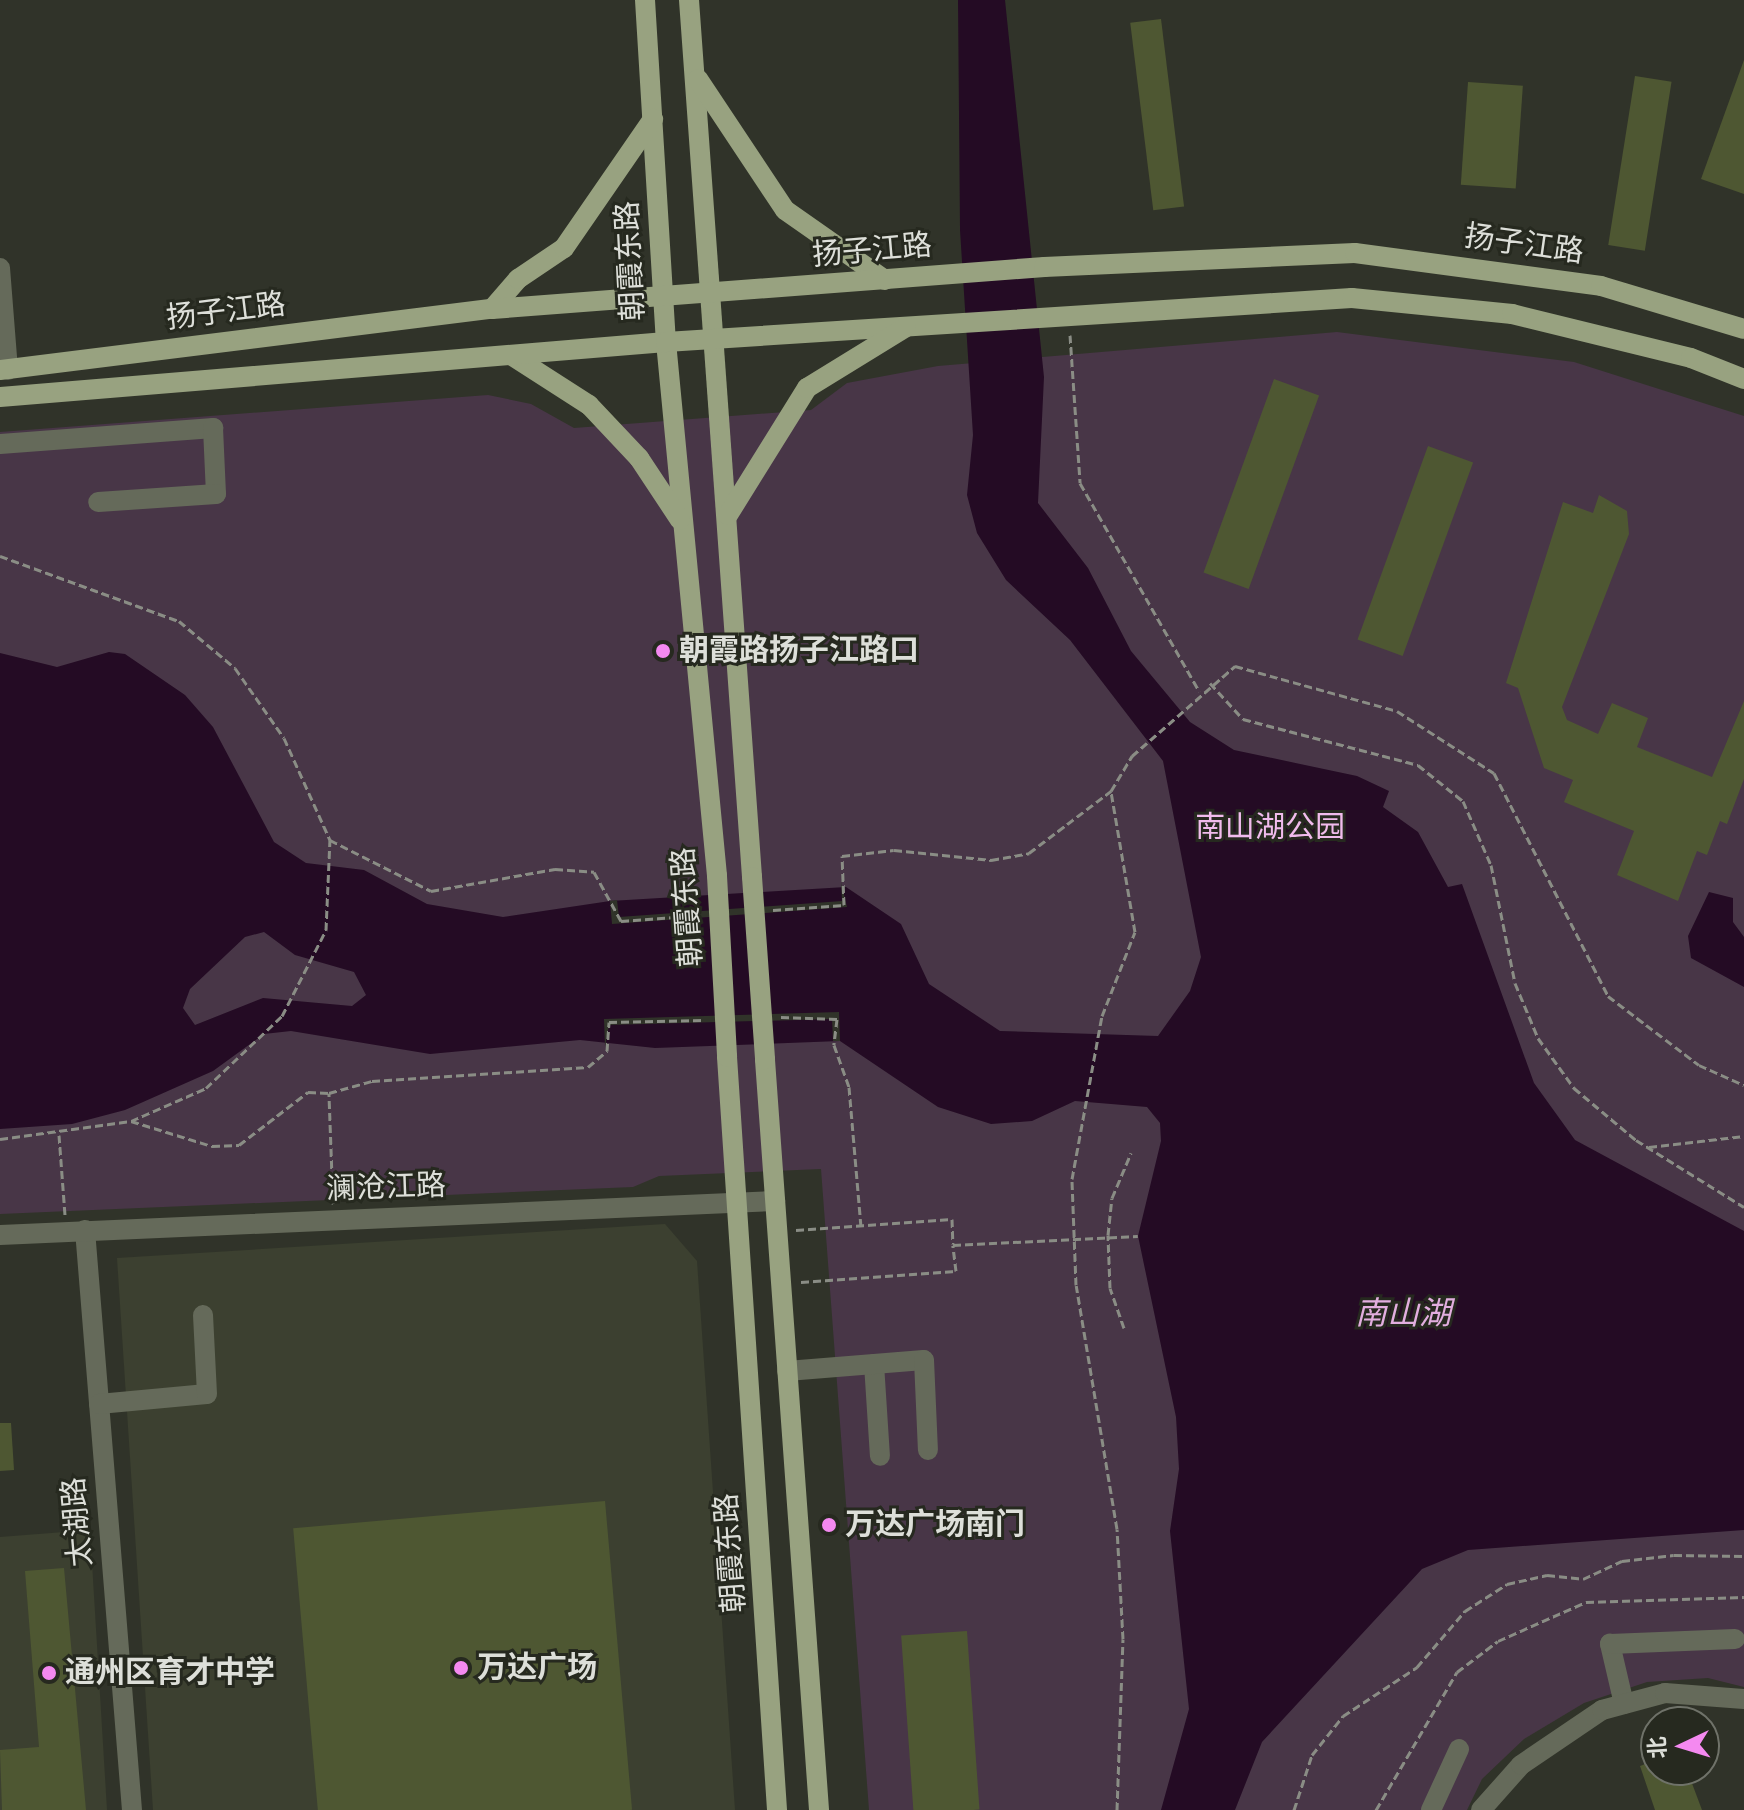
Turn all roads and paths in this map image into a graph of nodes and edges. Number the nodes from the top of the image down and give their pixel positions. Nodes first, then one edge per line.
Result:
1 (645, 0) edge
2 (689, 0) edge
3 (695, 74) junction
4 (653, 119) junction
5 (0, 268) edge
6 (885, 280) junction
7 (714, 295) junction
8 (664, 301) junction
9 (492, 309) junction
10 (1069, 313) junction
11 (909, 325) junction
12 (1744, 329) edge
13 (716, 338) junction
14 (666, 342) junction
15 (511, 355) junction
16 (4, 370) edge
17 (1744, 379) edge
18 (0, 397) edge
19 (0, 444) edge
20 (98, 502) dead end
21 (728, 515) junction
22 (684, 528) junction
23 (0, 556) edge
24 (1210, 683) junction
25 (1199, 691) junction
26 (1111, 791) junction
27 (330, 840) junction
28 (761, 911) dead end
29 (714, 914) dead end
30 (768, 1018) dead end
31 (720, 1019) dead end
32 (1744, 1085) edge
33 (329, 1093) junction
34 (131, 1121) junction
35 (59, 1134) junction
36 (1744, 1136) edge
37 (0, 1139) edge
38 (1646, 1147) junction
39 (1131, 1153) dead end
40 (775, 1201) junction
41 (739, 1204) junction
42 (1744, 1207) edge
43 (334, 1220) junction
44 (861, 1226) junction
45 (75, 1231) junction
46 (777, 1231) junction
47 (0, 1235) edge
48 (1108, 1235) junction
49 (1138, 1236) dead end
50 (1074, 1237) junction
51 (953, 1245) junction
52 (781, 1284) junction
53 (203, 1315) dead end
54 (1124, 1328) dead end
55 (874, 1364) junction
56 (787, 1371) junction
57 (99, 1404) junction
58 (928, 1450) dead end
59 (880, 1456) dead end
60 (1744, 1556) edge
61 (1744, 1597) edge
62 (1735, 1639) dead end
63 (1744, 1699) edge
64 (1624, 1704) junction
65 (1459, 1749) dead end
66 (132, 1810) edge
67 (777, 1810) edge
68 (819, 1810) edge
69 (1117, 1810) edge
70 (1294, 1810) edge
71 (1376, 1810) edge
72 (1431, 1810) edge
73 (1481, 1810) edge

1 - 4 main road, 朝霞东路
2 - 3 main road
3 - 6 main road
3 - 7 main road
4 - 8 main road, 朝霞东路
4 - 9 main road
5 - 16 street
6 - 7 main road, 扬子江路
6 - 12 main road, 扬子江路
7 - 8 main road, 扬子江路
7 - 13 main road
8 - 9 main road, 扬子江路
8 - 14 main road, 朝霞东路
9 - 16 main road, 扬子江路
10 - 11 main road
10 - 17 main road
10 - 25 path
11 - 13 main road
11 - 21 main road
13 - 14 main road
13 - 21 main road
14 - 15 main road
14 - 22 main road, 朝霞东路
15 - 18 main road
15 - 22 main road
19 - 20 street
21 - 40 main road, bridge
22 - 41 main road, 朝霞东路, bridge
23 - 27 path
24 - 25 path
24 - 32 path
24 - 38 path
25 - 26 path
26 - 28 path
26 - 50 path
27 - 29 path
27 - 34 path
30 - 44 path
31 - 33 path
33 - 34 path
33 - 43 path
34 - 35 path
35 - 37 path
35 - 45 path
36 - 38 path
38 - 42 path
39 - 48 path
40 - 41 street, 澜沧江路
40 - 46 main road
41 - 43 street, 澜沧江路
41 - 67 main road, 朝霞东路
43 - 45 street, 澜沧江路
44 - 46 path
44 - 51 path
45 - 47 street, 澜沧江路
45 - 57 street, 太湖路
46 - 52 main road
48 - 49 path
48 - 50 path
48 - 54 path
50 - 51 path
50 - 69 path
51 - 52 path
52 - 56 main road
53 - 57 street
55 - 56 street
55 - 58 street
55 - 59 street
56 - 68 main road
57 - 66 street, 太湖路
60 - 70 path
61 - 71 path
62 - 64 street
63 - 64 street
64 - 73 street
65 - 72 street

